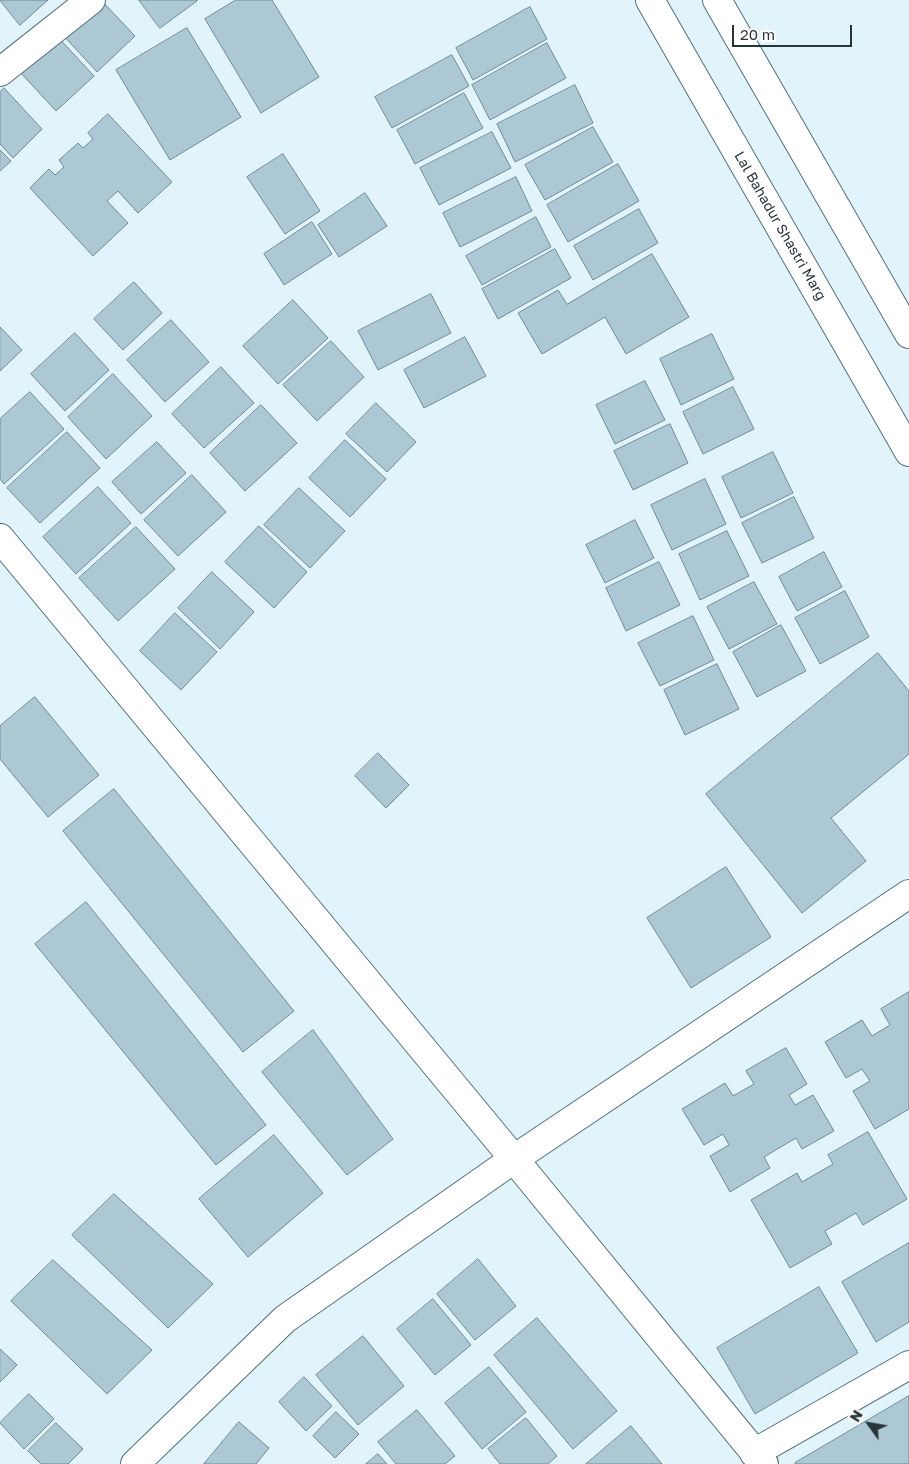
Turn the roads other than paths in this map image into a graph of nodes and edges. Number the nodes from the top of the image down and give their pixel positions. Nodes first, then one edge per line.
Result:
1 (91, 0) edge
2 (650, 0) edge
3 (717, 0) edge
4 (0, 72) edge
5 (909, 334) edge
6 (909, 452) edge
7 (2, 543) edge
8 (909, 894) edge
9 (514, 1159) junction
10 (909, 1365) edge
11 (759, 1458) edge
12 (135, 1464) edge

1 - 4 main road
2 - 6 main road, Lal Bahadur Shastri Marg
3 - 5 main road
7 - 9 main road
8 - 9 main road
9 - 11 main road
9 - 12 main road
10 - 11 main road

